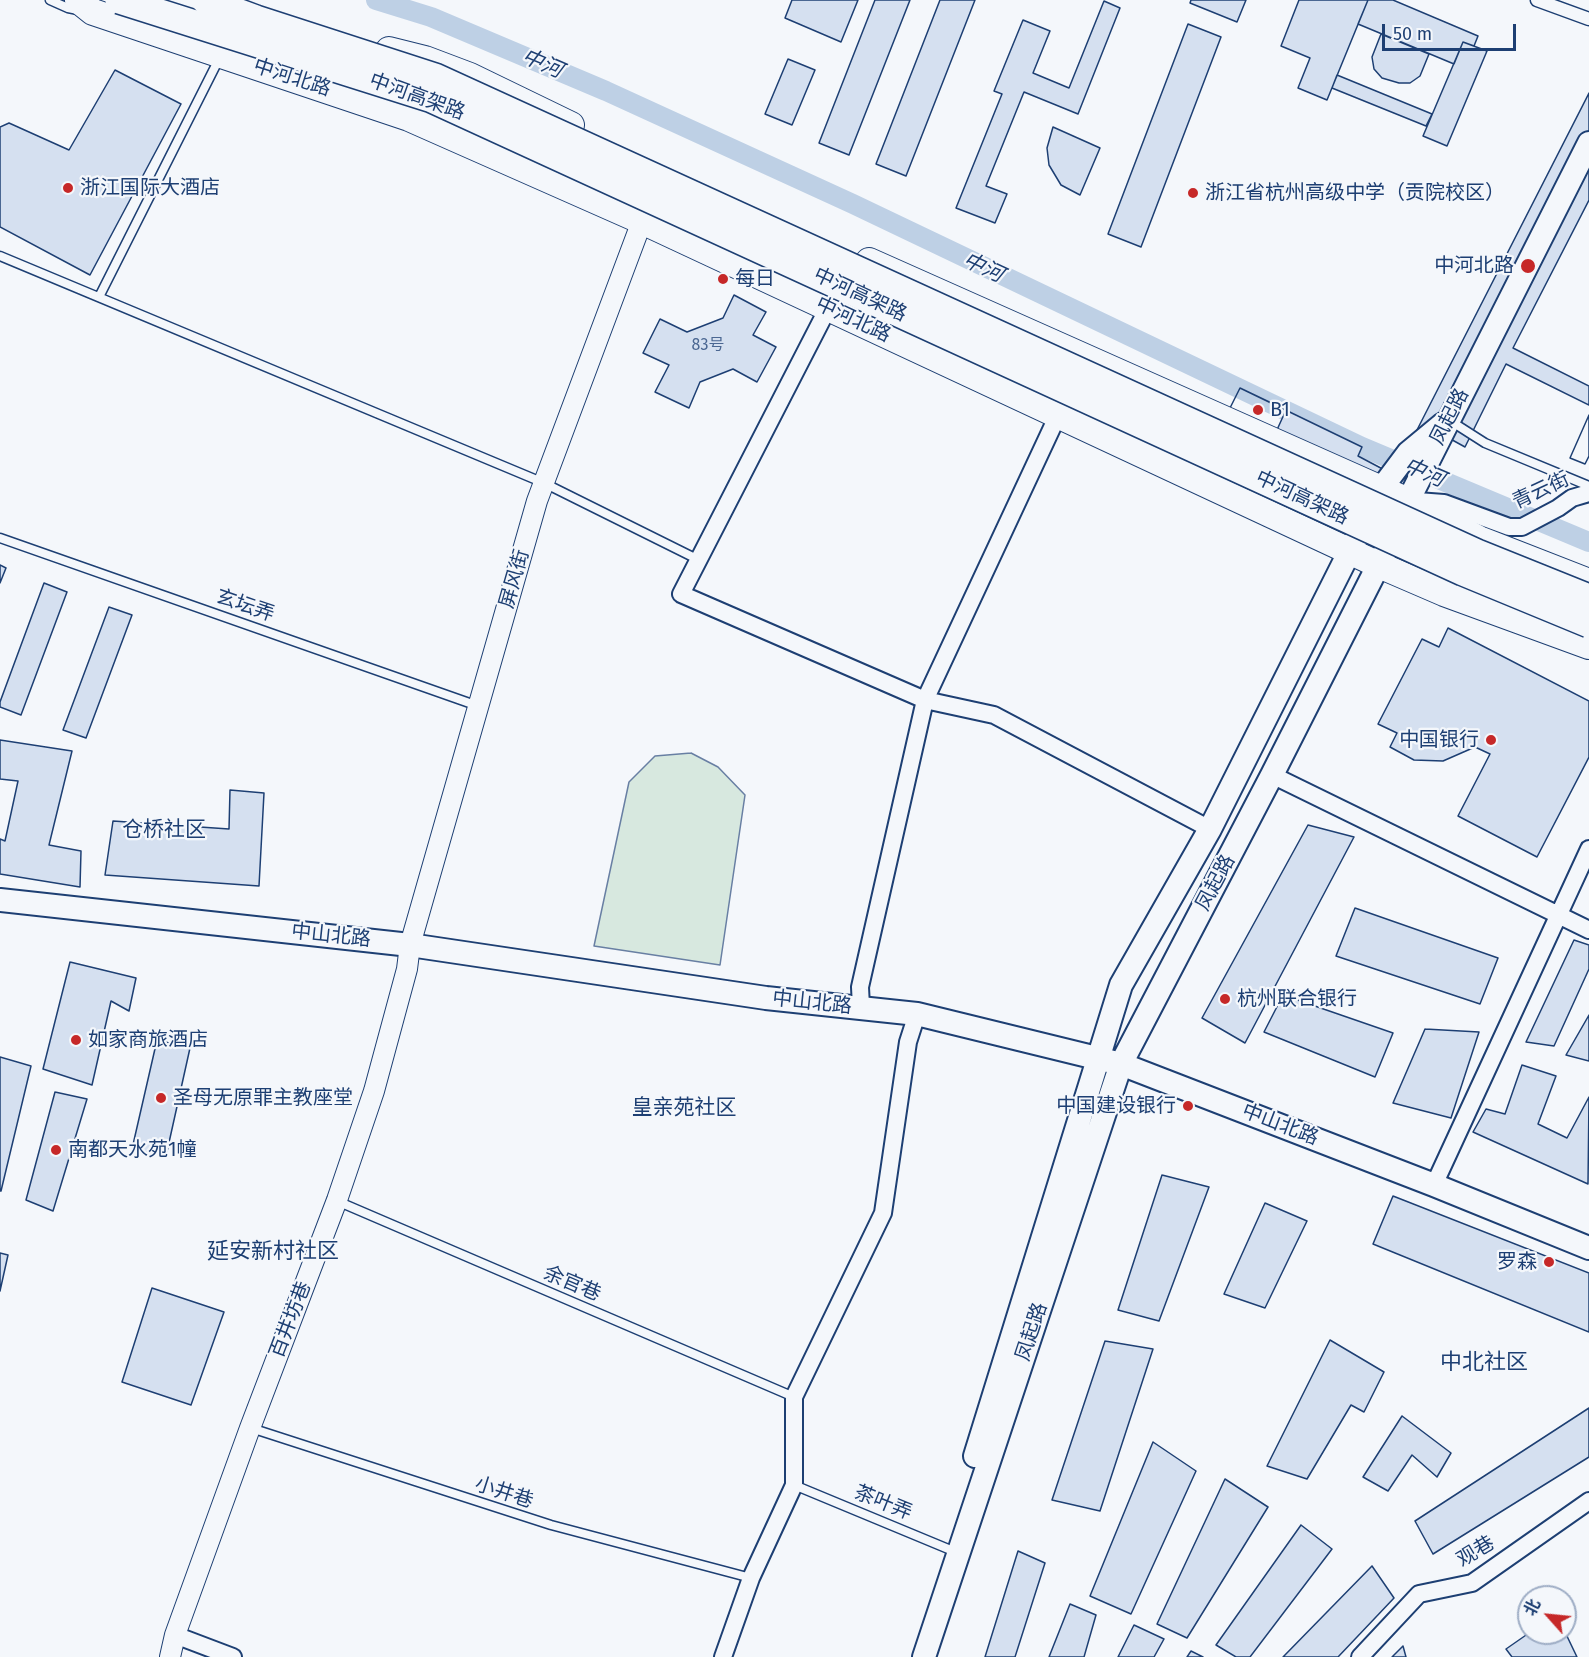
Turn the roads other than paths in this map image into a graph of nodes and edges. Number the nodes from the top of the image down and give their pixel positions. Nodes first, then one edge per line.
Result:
1 (50, 0) edge
2 (119, 0) edge
3 (205, 0) edge
4 (1537, 0) edge
5 (229, 1) edge
6 (85, 6) edge
7 (1589, 19) edge
8 (221, 55) junction
9 (1589, 143) edge
10 (642, 221) junction
11 (0, 256) edge
12 (99, 297) junction
13 (828, 308) junction
14 (1058, 415) junction
15 (1449, 420) junction
16 (1418, 457) junction
17 (1387, 481) junction
18 (544, 483) junction
19 (1589, 486) edge
20 (1412, 491) junction
21 (1589, 493) edge
22 (0, 538) edge
23 (1348, 551) junction
24 (699, 560) junction
25 (1379, 566) junction
26 (1589, 582) edge
27 (1589, 598) edge
28 (1589, 624) edge
29 (1589, 646) edge
30 (925, 700) junction
31 (479, 706) junction
32 (1272, 775) junction
33 (1210, 829) junction
34 (1589, 849) edge
35 (0, 900) edge
36 (1559, 915) junction
37 (1589, 930) edge
38 (410, 945) junction
39 (861, 1007) junction
40 (917, 1014) junction
41 (1099, 1059) junction
42 (1121, 1064) junction
43 (1434, 1185) junction
44 (337, 1200) junction
45 (1589, 1248) edge
46 (794, 1397) junction
47 (250, 1428) junction
48 (794, 1485) junction
49 (1589, 1501) edge
50 (953, 1551) junction
51 (751, 1578) junction
52 (175, 1635) junction
53 (170, 1657) edge
54 (233, 1657) edge
55 (723, 1657) edge
56 (912, 1657) edge
57 (924, 1657) edge
58 (1360, 1657) edge

1 - 6 lane
2 - 28 highway, 中河高架路, bridge
3 - 27 highway, 中河高架路, bridge
4 - 7 street
5 - 17 main road
6 - 8 main road, 中河北路
8 - 10 main road, 中河北路
8 - 12 lane
9 - 15 main road, 凤起路
10 - 13 main road, 中河北路
10 - 18 street, 屏风街
11 - 12 lane
12 - 18 lane
13 - 14 main road, 中河北路
13 - 24 street
14 - 23 main road, 中河北路
14 - 30 street
15 - 16 main road, 凤起路
15 - 19 lane, 青云街
16 - 17 main road
16 - 20 main road, 凤起路
17 - 20 main road
17 - 23 main road
18 - 24 lane
18 - 31 street, 屏风街
20 - 21 street, 青云街
20 - 25 main road, 凤起路
20 - 26 main road
22 - 31 lane, 玄坛弄
23 - 25 main road, 中河北路
23 - 33 main road
24 - 30 street
25 - 29 main road, 中河北路
25 - 32 main road, 凤起路
30 - 33 street
30 - 39 street
31 - 38 street, 屏风街
32 - 36 street
32 - 42 main road, 凤起路
33 - 41 main road
34 - 36 street
35 - 38 main road, 中山北路
36 - 37 street
36 - 43 street
38 - 39 main road, 中山北路
38 - 44 street, 百井坊巷
39 - 40 main road, 中山北路
40 - 41 main road, 中山北路
40 - 46 street
41 - 42 main road, 中山北路
41 - 50 main road
42 - 43 main road, 中山北路
42 - 50 main road, 凤起路
43 - 45 main road, 中山北路
44 - 46 lane, 余官巷
44 - 47 street, 百井坊巷
46 - 48 street
47 - 51 lane, 小井巷
47 - 52 street, 百井坊巷
48 - 50 lane, 茶叶弄
48 - 51 street
49 - 58 street, 观巷
50 - 56 main road
50 - 57 main road, 凤起路
51 - 55 street
52 - 53 street, 百井坊巷
52 - 54 street

